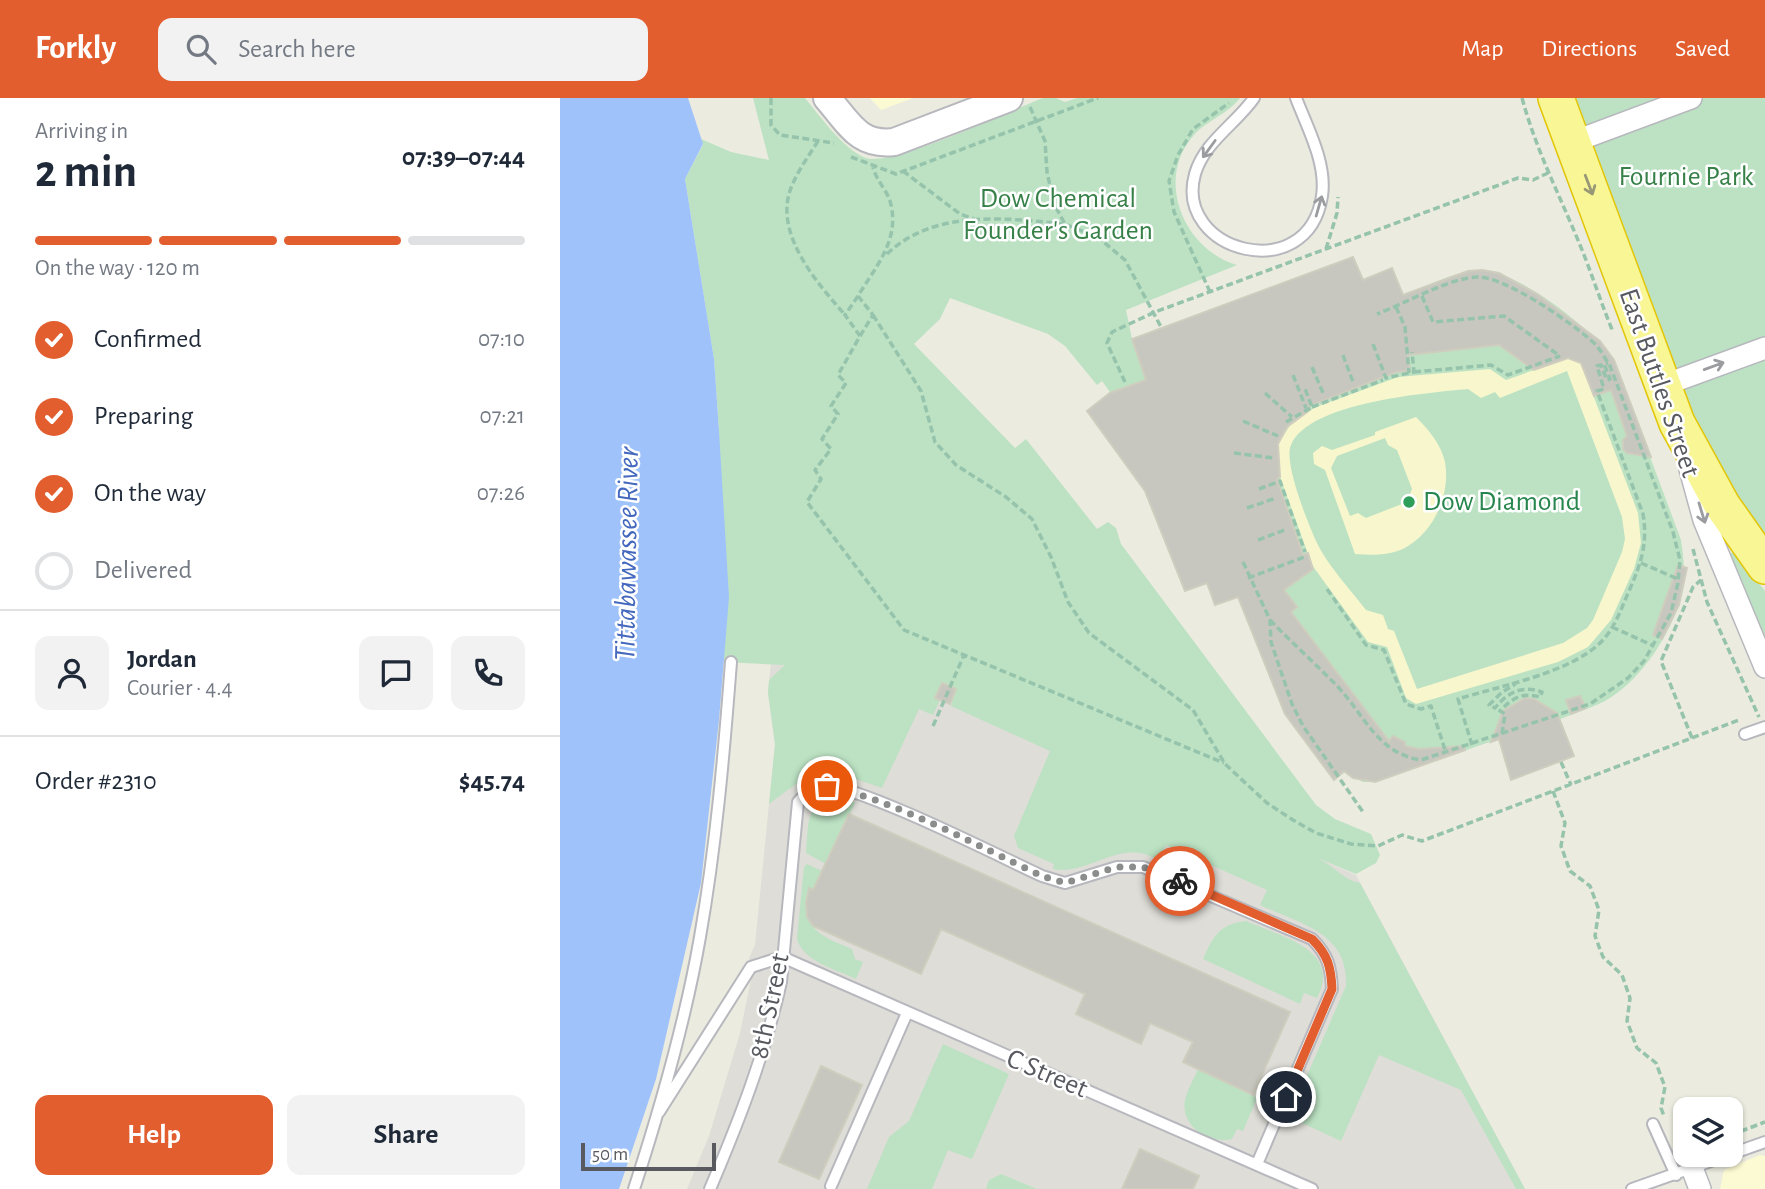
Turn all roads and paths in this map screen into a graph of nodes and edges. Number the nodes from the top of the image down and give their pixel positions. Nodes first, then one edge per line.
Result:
1 (827, 98) edge
2 (1254, 98) edge
3 (1296, 98) edge
4 (1522, 98) edge
5 (1556, 98) edge
6 (1691, 98) edge
7 (1020, 102) edge
8 (818, 141) dead end
9 (1573, 142) junction
10 (874, 156) junction
11 (903, 172) dead end
12 (1548, 173) junction
13 (976, 219) junction
14 (1065, 223) junction
15 (885, 255) junction
16 (858, 296) junction
17 (1422, 296) junction
18 (1396, 307) junction
19 (1155, 312) junction
20 (873, 314) junction
21 (1377, 314) dead end
22 (845, 315) junction
23 (1161, 327) dead end
24 (1615, 335) dead end
25 (860, 336) junction
26 (1373, 344) dead end
27 (1765, 348) edge
28 (1412, 352) dead end
29 (1343, 355) dead end
30 (1608, 363) junction
31 (1312, 367) dead end
32 (1411, 373) junction
33 (1293, 374) dead end
34 (1382, 380) dead end
35 (1125, 382) dead end
36 (1353, 382) dead end
37 (1664, 385) junction
38 (1304, 386) dead end
39 (1265, 393) dead end
40 (1323, 393) dead end
41 (1312, 407) junction
42 (1307, 408) junction
43 (1292, 417) junction
44 (1243, 421) dead end
45 (1286, 422) dead end
46 (1677, 423) junction
47 (1278, 436) dead end
48 (1234, 453) dead end
49 (1274, 458) dead end
50 (1259, 489) dead end
51 (1276, 498) dead end
52 (1247, 508) dead end
53 (1287, 529) dead end
54 (1690, 536) dead end
55 (1258, 540) dead end
56 (1243, 562) dead end
57 (1641, 563) junction
58 (1765, 566) edge
59 (1248, 578) junction
60 (1679, 579) junction
61 (1701, 580) junction
62 (1326, 589) dead end
63 (1270, 620) junction
64 (1612, 627) junction
65 (1654, 646) junction
66 (964, 655) junction
67 (731, 662) dead end
68 (1765, 667) edge
69 (1513, 682) junction
70 (1744, 718) dead end
71 (1547, 719) junction
72 (1549, 725) dead end
73 (933, 726) dead end
74 (1764, 727) edge
75 (1502, 734) junction
76 (1745, 734) dead end
77 (1692, 738) junction
78 (1472, 745) junction
79 (1446, 753) junction
80 (1561, 762) dead end
81 (1226, 764) junction
82 (1571, 785) junction
83 (1553, 791) junction
84 (1363, 812) dead end
85 (782, 957) junction
86 (907, 1013) junction
87 (659, 1112) junction
88 (1666, 1121) dead end
89 (1765, 1122) edge
90 (1653, 1124) dead end
91 (1743, 1130) edge
92 (1765, 1142) edge
93 (1673, 1143) edge
94 (1743, 1150) edge
95 (1257, 1164) junction
96 (1691, 1167) edge
97 (1696, 1167) edge
98 (831, 1186) dead end
99 (634, 1189) edge
100 (710, 1189) edge
101 (1312, 1189) edge
102 (1632, 1189) edge
103 (1700, 1189) edge

1 - 10 street
2 -> 3 lane
4 - 12 path
5 - 9 highway, East Buttles Street
6 - 9 street
7 - 10 street
7 - 14 path
8 - 22 path
9 -> 37 highway, East Buttles Street
10 - 15 path
11 - 13 path
12 - 19 path
12 - 24 path
13 - 14 path
13 - 15 path
14 - 19 path
15 - 16 path
16 - 20 path
16 - 22 path
17 - 18 path
17 - 30 path
17 - 32 path
18 - 21 path
18 - 32 path
19 - 23 path
19 - 35 path
20 - 25 path
20 - 81 path
22 - 25 path
25 - 66 path
26 - 32 path
37 -> 27 street
28 - 32 path
29 - 36 path
30 - 57 path
30 - 60 path
31 - 40 path
33 - 42 path
34 - 41 path
37 - 46 highway, East Buttles Street
38 - 41 path
39 - 43 path
41 - 42 path
42 - 43 path
43 - 45 path
44 - 47 path
46 - 58 highway
46 -> 68 street, East Buttles Street
48 - 49 path
50 - 59 path
51 - 52 path
53 - 55 path
54 - 61 path
56 - 59 path
57 - 60 path
57 - 64 path
59 - 63 path
60 - 65 path
61 - 74 path
61 - 77 path
62 - 79 path
63 - 79 path
63 - 84 path
64 - 65 path
64 - 69 path
65 - 71 path
66 - 73 path
66 - 81 path
67 - 87 lane
69 - 75 path
69 - 78 path
70 - 77 path
71 - 72 path
71 - 75 path
74 - 76 lane
75 - 78 path
77 - 82 path
78 - 79 path
80 - 82 path
81 - 83 path
82 - 83 path
83 - 88 path
85 - 86 lane, C Street
85 - 87 lane
85 - 95 lane, 8th Street
85 - 100 lane, 8th Street
86 - 95 lane, C Street
86 - 98 lane
87 - 99 lane
89 - 91 path
90 - 93 lane
92 - 94 lane
95 - 101 lane, C Street
96 - 102 lane
97 - 103 street

